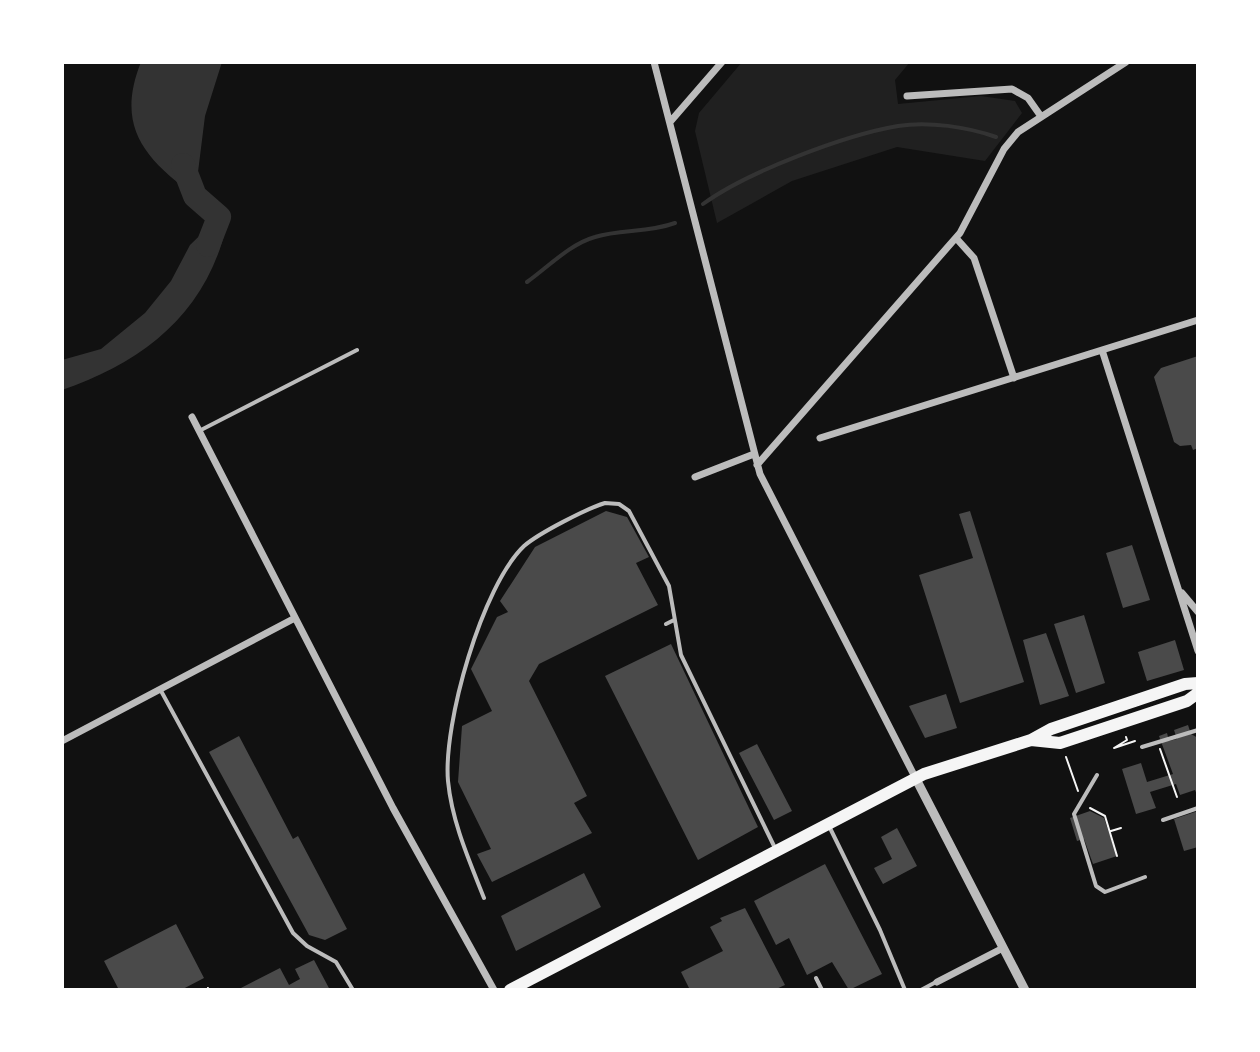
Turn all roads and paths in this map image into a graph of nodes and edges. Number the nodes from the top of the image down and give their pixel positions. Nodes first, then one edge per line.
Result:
1 (654, 62) edge
2 (722, 62) edge
3 (1126, 62) edge
4 (907, 96) dead end
5 (1040, 115) junction
6 (670, 122) junction
7 (956, 238) junction
8 (1198, 320) edge
9 (357, 350) dead end
10 (1102, 350) junction
11 (1014, 378) junction
12 (192, 417) dead end
13 (198, 431) junction
14 (820, 438) dead end
15 (754, 454) junction
16 (757, 465) junction
17 (695, 477) dead end
18 (1178, 589) junction
19 (1198, 612) edge
20 (295, 618) junction
21 (674, 620) junction
22 (666, 624) dead end
23 (1198, 651) edge
24 (1198, 683) edge
25 (160, 689) junction
26 (1198, 693) edge
27 (1198, 730) edge
28 (1126, 737) dead end
29 (1031, 740) junction
30 (62, 741) edge
31 (1154, 743) junction
32 (1142, 747) dead end
33 (1066, 757) dead end
34 (1097, 775) dead end
35 (916, 779) junction
36 (1177, 797) dead end
37 (1080, 799) junction
38 (1198, 808) edge
39 (1163, 820) dead end
40 (828, 824) junction
41 (1121, 828) dead end
42 (1110, 832) junction
43 (776, 850) junction
44 (1117, 856) dead end
45 (1145, 877) dead end
46 (484, 898) dead end
47 (1003, 948) junction
48 (816, 978) dead end
49 (937, 982) joint
50 (353, 990) edge
51 (494, 990) edge
52 (510, 990) edge
53 (822, 990) edge
54 (905, 990) edge
55 (921, 990) edge
56 (1025, 990) edge

1 - 6 street
2 - 6 street
3 - 5 street
4 - 5 street
5 - 7 street
6 - 15 street
7 - 11 street
7 - 16 street
8 - 10 street
9 - 13 lane
10 - 11 street
10 - 18 street
11 - 14 street
12 - 13 street
13 - 20 street
15 - 16 street
15 - 17 street
16 - 35 street
18 - 19 street
18 - 23 street
20 - 25 street
20 - 51 street
21 - 22 lane
21 - 43 lane
21 - 46 lane
24 - 29 main road
25 - 30 street
25 - 50 lane
26 - 29 main road
27 - 31 lane
28 - 31 path
29 - 35 main road
31 - 32 lane
31 - 36 path
33 - 37 path
34 - 37 lane
35 - 40 main road
35 - 47 street
37 - 42 path
37 - 45 lane
38 - 39 lane
40 - 43 main road
40 - 54 lane
41 - 42 path
42 - 44 path
43 - 52 main road
47 - 49 street
47 - 56 street
48 - 53 lane
49 - 55 lane

